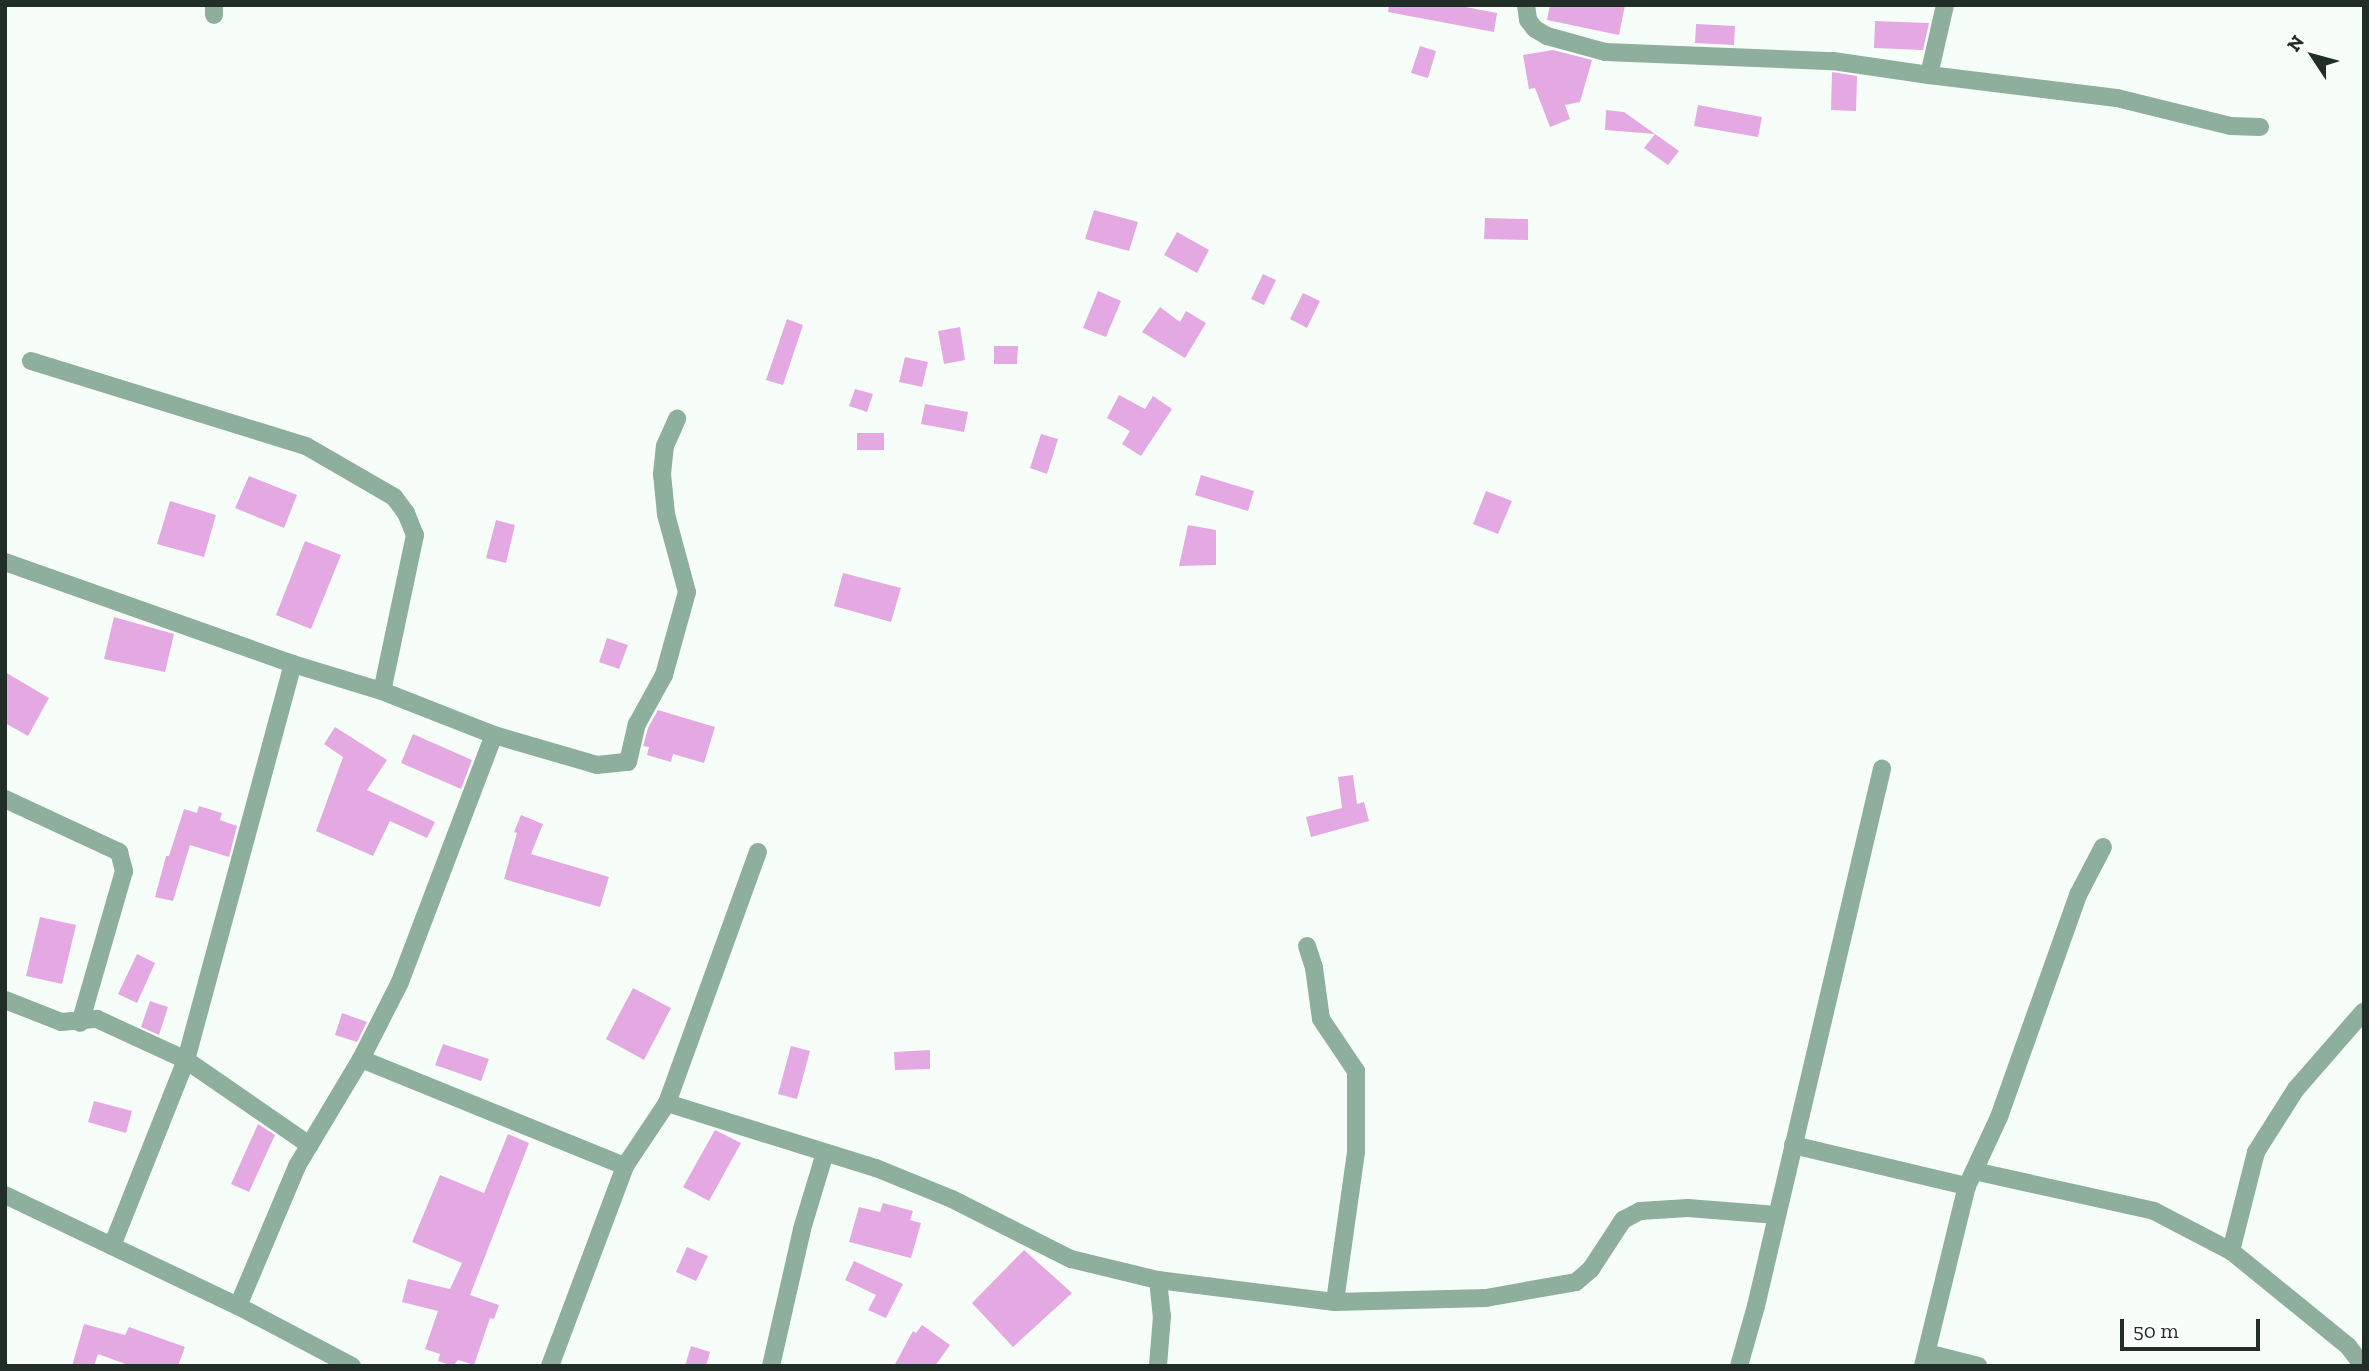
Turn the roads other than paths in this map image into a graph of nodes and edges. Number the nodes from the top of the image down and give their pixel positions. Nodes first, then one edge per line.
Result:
1 (1526, 5) edge
2 (1945, 5) edge
3 (1928, 75) junction
4 (2260, 127) dead end
5 (31, 361) dead end
6 (677, 419) dead end
7 (5, 562) edge
8 (293, 664) junction
9 (382, 691) junction
10 (494, 734) junction
11 (1882, 769) dead end
12 (5, 799) edge
13 (2102, 847) dead end
14 (758, 852) dead end
15 (1307, 946) dead end
16 (5, 1000) edge
17 (2364, 1011) edge
18 (80, 1023) junction
19 (362, 1059) junction
20 (186, 1060) junction
21 (667, 1103) junction
22 (309, 1145) junction
23 (1793, 1145) junction
24 (825, 1153) junction
25 (625, 1166) junction
26 (1970, 1178) junction
27 (5, 1195) edge
28 (1777, 1215) junction
29 (112, 1246) junction
30 (2231, 1251) junction
31 (1158, 1280) junction
32 (1335, 1302) junction
33 (238, 1306) junction
34 (1925, 1359) edge
35 (352, 1366) edge
36 (550, 1366) edge
37 (771, 1366) edge
38 (1158, 1366) edge
39 (1739, 1366) edge
40 (1978, 1366) edge
41 (2363, 1366) edge

1 - 3 street
2 - 3 street
3 - 4 street
5 - 9 street
6 - 10 street
7 - 8 street
8 - 9 street
8 - 20 street
9 - 10 street
10 - 19 street
11 - 23 street
12 - 18 street
13 - 26 street
14 - 21 street
15 - 32 street
16 - 18 street
17 - 30 street
18 - 20 street
19 - 22 street
19 - 25 street
20 - 22 street
20 - 29 street
21 - 24 street
21 - 25 street
22 - 33 street
23 - 26 street
23 - 28 street
24 - 31 street
24 - 37 street
25 - 36 street
26 - 30 street
26 - 34 street
27 - 29 street
28 - 32 street
28 - 39 street
29 - 33 street
30 - 41 street
31 - 32 street
31 - 38 street
33 - 35 street
34 - 40 street

